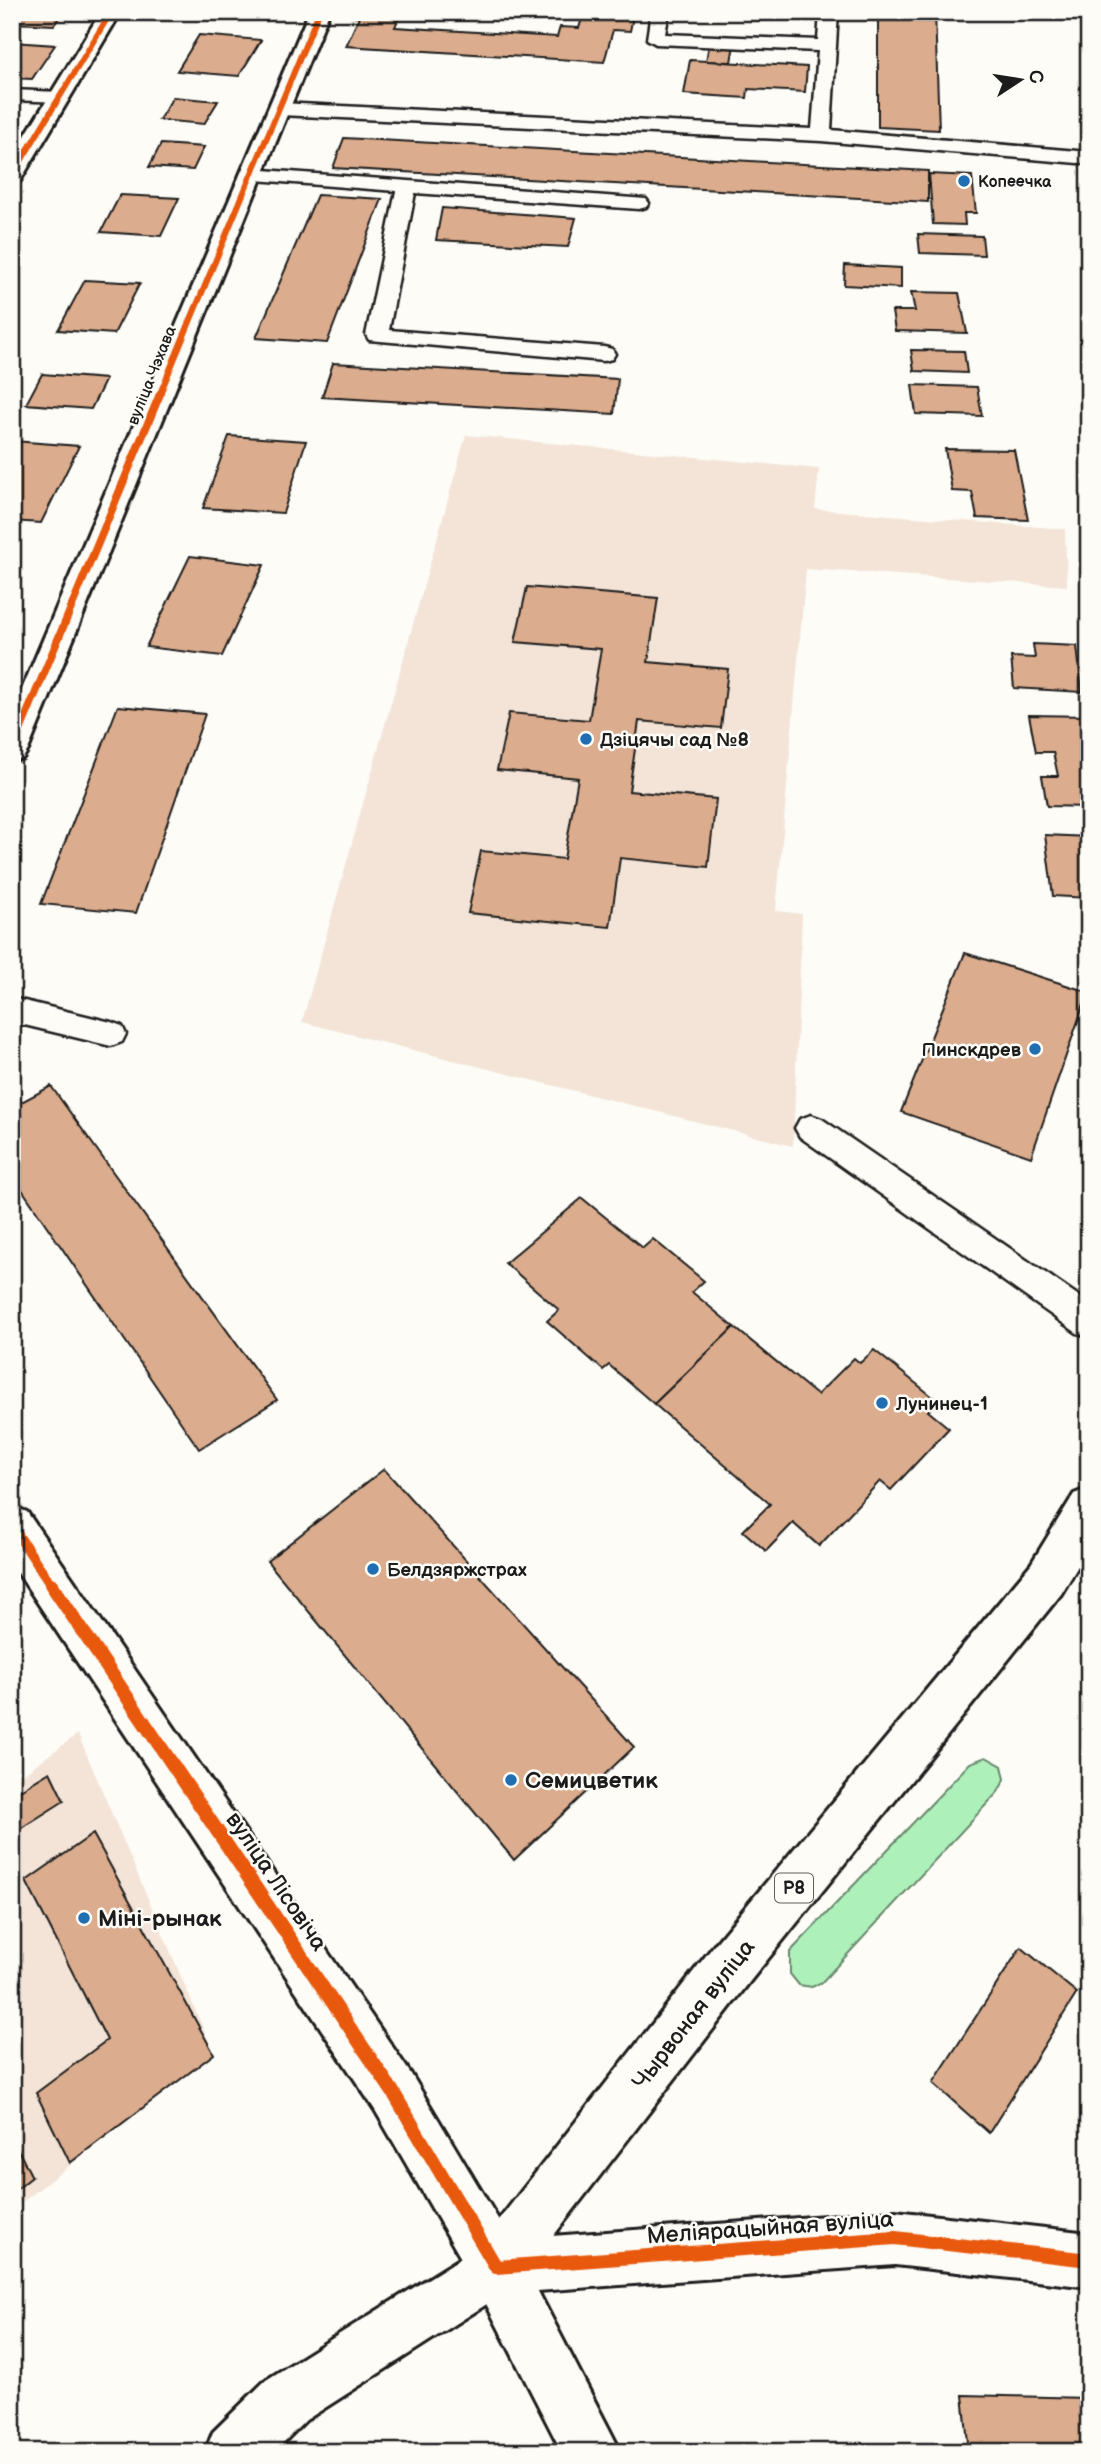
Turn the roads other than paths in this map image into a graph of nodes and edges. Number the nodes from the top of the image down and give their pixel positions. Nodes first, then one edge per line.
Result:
1 (110, 12) edge
2 (319, 12) edge
3 (660, 12) edge
4 (829, 12) edge
5 (827, 46) junction
6 (12, 95) edge
7 (60, 97) junction
8 (280, 108) junction
9 (821, 135) junction
10 (1089, 158) edge
11 (250, 175) junction
12 (12, 176) edge
13 (407, 186) junction
14 (639, 203) dead end
15 (604, 354) dead end
16 (12, 750) edge
17 (12, 1010) edge
18 (111, 1034) dead end
19 (811, 1128) dead end
20 (1089, 1322) edge
21 (1089, 1508) edge
22 (12, 1526) edge
23 (1089, 2259) edge
24 (496, 2267) junction
25 (233, 2452) edge
26 (593, 2452) edge

1 - 7 street
2 - 8 street, вуліца Чэхава
3 - 5 lane
4 - 5 lane
5 - 9 lane
6 - 7 lane
7 - 12 street
8 - 9 lane
8 - 11 street, вуліца Чэхава
9 - 10 lane
11 - 13 lane
11 - 16 street, вуліца Чэхава
13 - 14 lane
13 - 15 lane
17 - 18 lane
19 - 20 lane
21 - 24 street, Чырвоная вуліца / Р8
22 - 24 street, вуліца Лісовіча
23 - 24 street, Меліярацыйная вуліца
24 - 25 street, Чырвоная вуліца
24 - 26 street, вуліца Лісовіча

